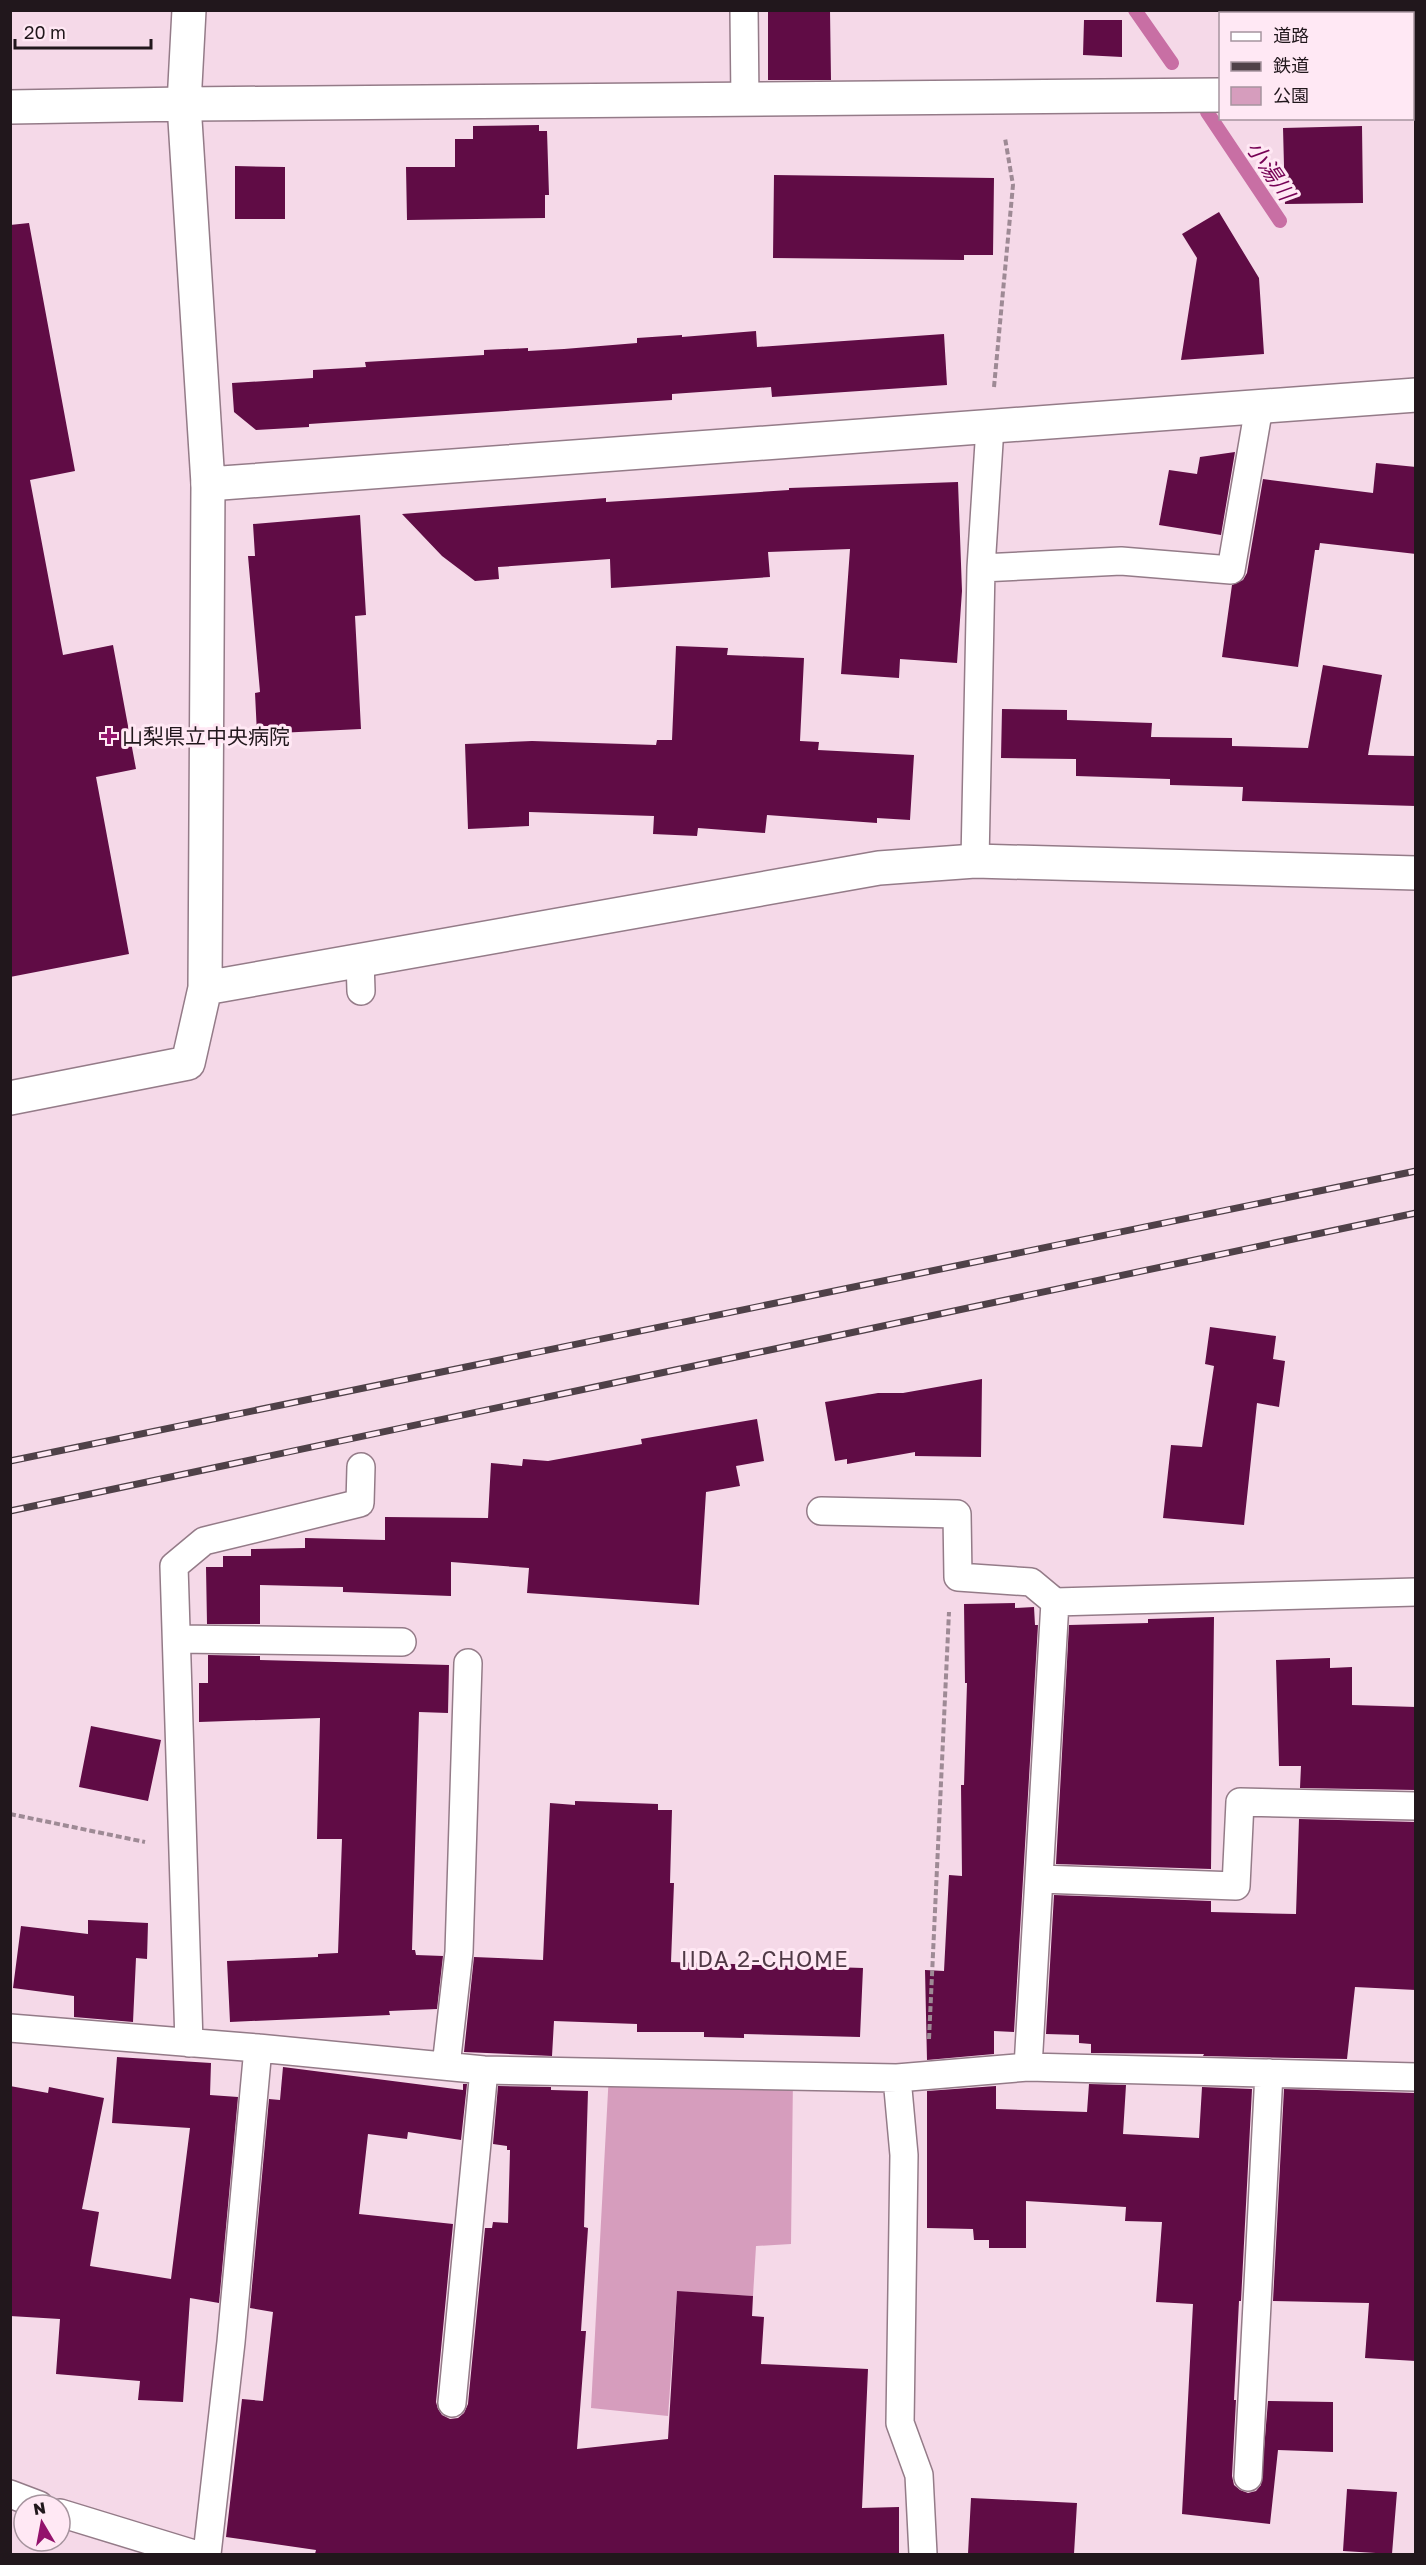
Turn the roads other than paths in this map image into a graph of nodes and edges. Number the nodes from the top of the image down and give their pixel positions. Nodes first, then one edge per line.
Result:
1 (189, 10) edge
2 (744, 10) edge
3 (1219, 95) edge
4 (745, 100) junction
5 (184, 104) junction
6 (10, 107) edge
7 (1416, 395) edge
8 (1259, 407) junction
9 (990, 427) junction
10 (208, 484) junction
11 (981, 568) junction
12 (975, 861) junction
13 (1416, 873) edge
14 (205, 988) junction
15 (10, 1098) edge
16 (361, 1467) dead end
17 (821, 1511) dead end
18 (1416, 1592) edge
19 (1055, 1602) junction
20 (177, 1639) junction
21 (402, 1642) dead end
22 (468, 1663) dead end
23 (1416, 1806) edge
24 (1041, 1879) junction
25 (10, 2028) edge
26 (189, 2043) junction
27 (258, 2048) junction
28 (446, 2066) junction
29 (1028, 2067) junction
30 (483, 2070) junction
31 (1269, 2073) junction
32 (1416, 2076) edge
33 (897, 2078) junction
34 (452, 2403) dead end
35 (1248, 2477) dead end
36 (72, 2517) edge
37 (193, 2554) edge
38 (207, 2554) edge
39 (923, 2554) edge

1 - 5 street
2 - 4 lane
3 - 4 street
4 - 5 street
5 - 6 street
5 - 10 street
7 - 8 street
8 - 9 street
8 - 11 lane
9 - 10 street
9 - 11 lane
10 - 14 street
11 - 12 lane
12 - 13 street
12 - 14 street
14 - 15 street
16 - 20 lane
17 - 19 lane
18 - 19 lane
19 - 24 lane
20 - 21 lane
20 - 26 lane
22 - 28 lane
23 - 24 lane
24 - 29 lane
25 - 26 lane
26 - 27 lane
27 - 28 lane
27 - 38 lane
28 - 30 lane
29 - 31 lane
29 - 33 lane
30 - 33 lane
30 - 34 lane
31 - 32 lane
31 - 35 lane
33 - 39 lane
36 - 37 lane

